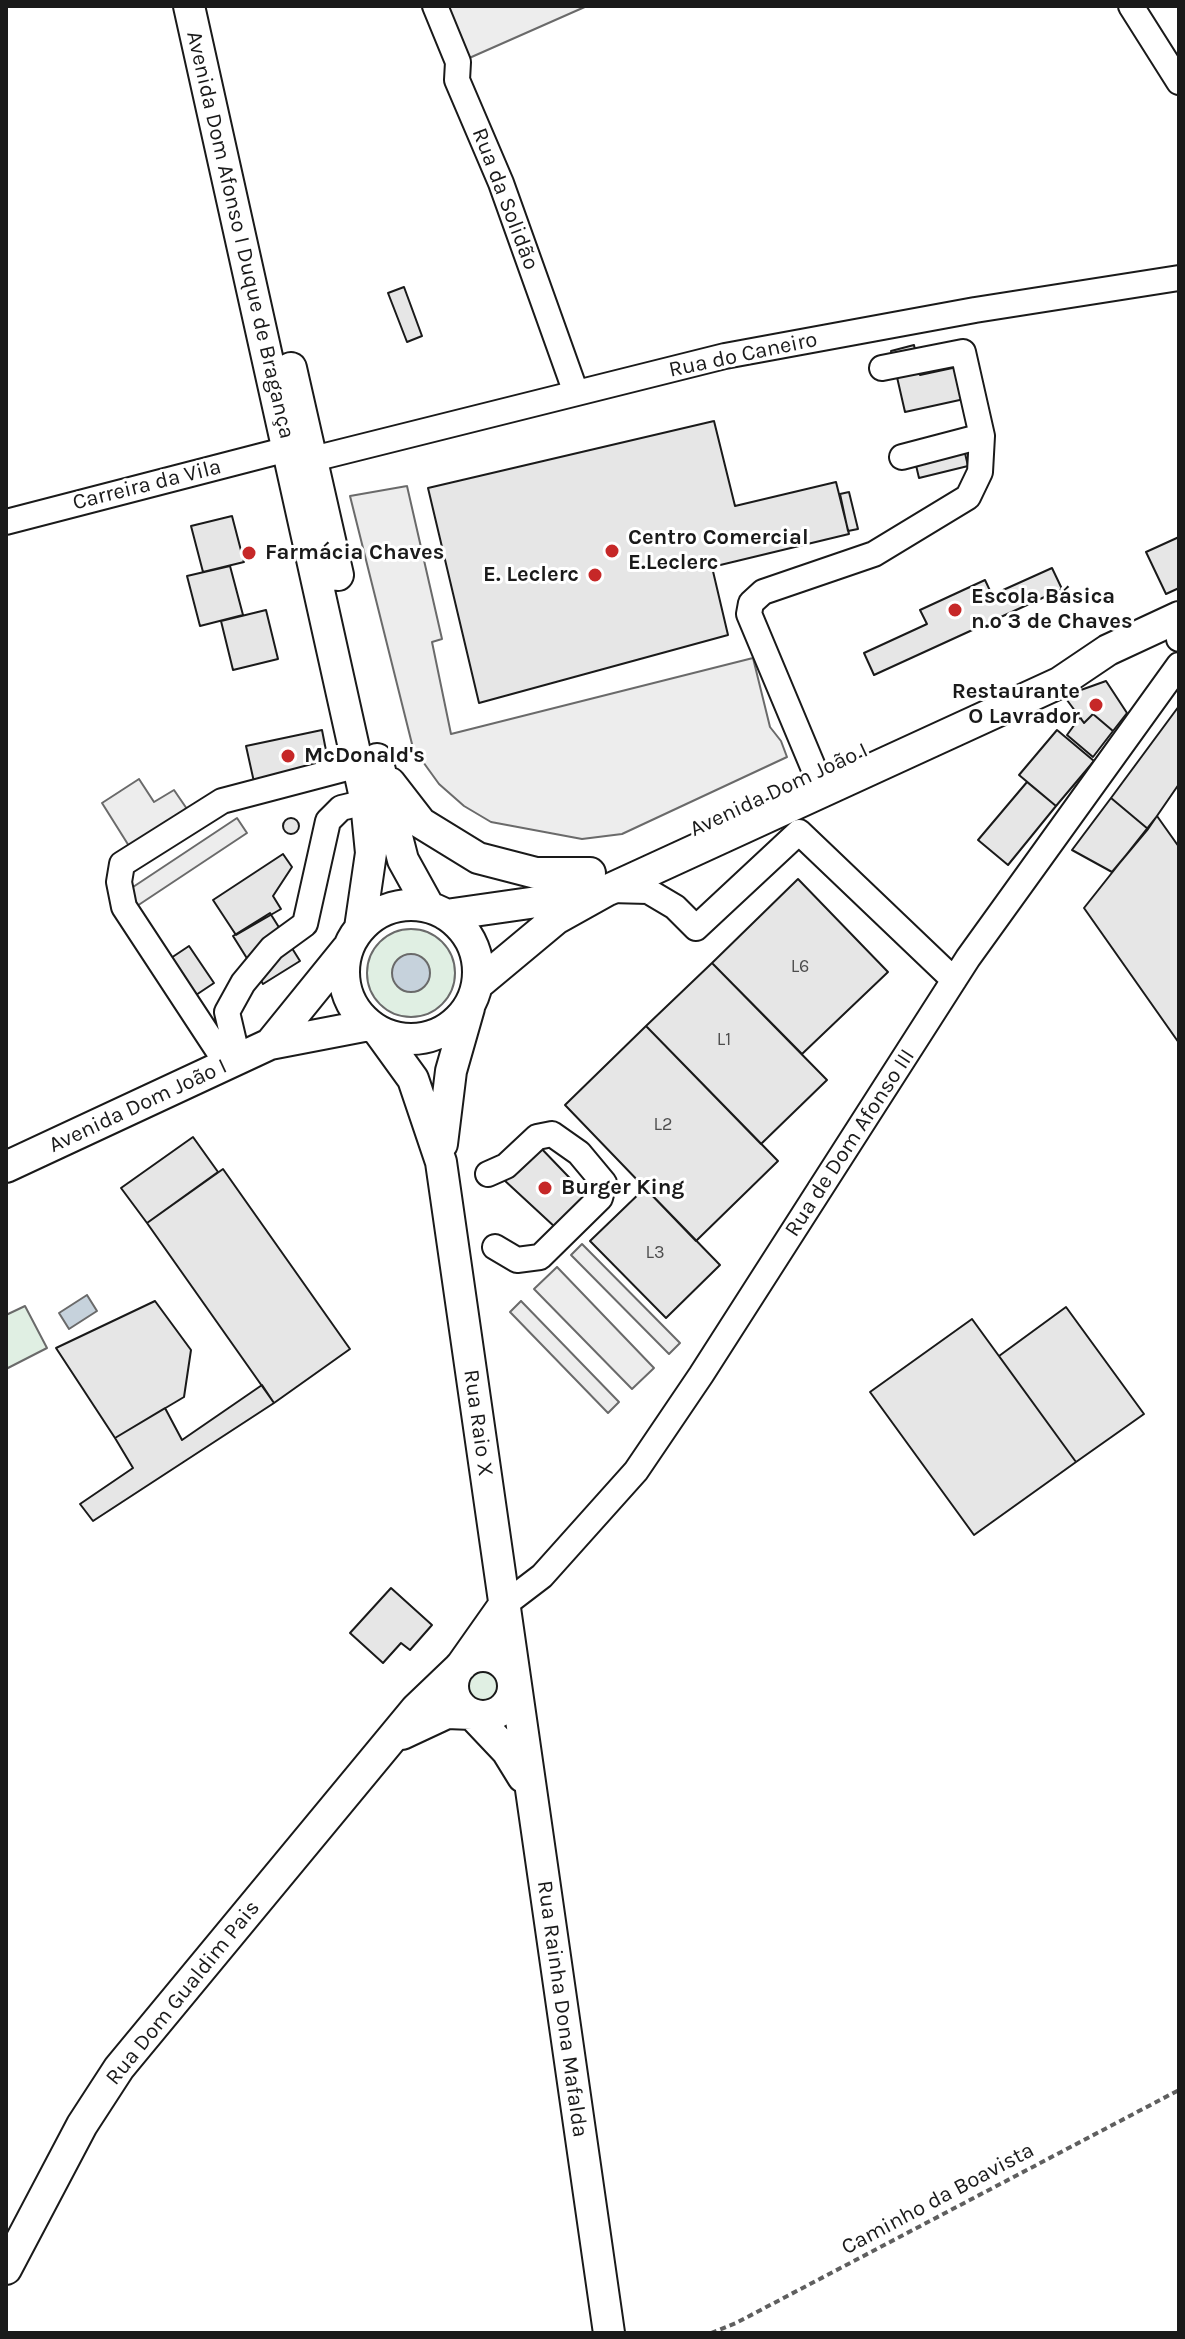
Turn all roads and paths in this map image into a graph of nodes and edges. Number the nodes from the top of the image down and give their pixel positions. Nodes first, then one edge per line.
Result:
1 (191, 6) edge
2 (435, 6) edge
3 (1131, 6) edge
4 (1179, 82) edge
5 (1179, 278) edge
6 (882, 368) dead end
7 (576, 393) junction
8 (982, 436) junction
9 (902, 457) dead end
10 (298, 458) junction
11 (6, 522) edge
12 (1178, 625) edge
13 (1108, 650) junction
14 (1179, 665) edge
15 (368, 765) junction
16 (816, 774) junction
17 (366, 802) junction
18 (604, 881) junction
19 (438, 911) junction
20 (354, 938) junction
21 (954, 980) junction
22 (473, 996) junction
23 (374, 1028) junction
24 (270, 1044) junction
25 (233, 1062) junction
26 (441, 1162) junction
27 (6, 1167) edge
28 (488, 1174) dead end
29 (495, 1247) dead end
30 (504, 1605) junction
31 (461, 1666) junction
32 (513, 1685) junction
33 (472, 1714) junction
34 (394, 1739) junction
35 (530, 1789) junction
36 (1179, 2090) edge
37 (6, 2269) edge
38 (609, 2333) edge
39 (711, 2333) edge

1 - 10 main road, Avenida Dom Afonso I Duque de Bragança
2 - 7 street, Rua da Solidão
3 - 4 street
5 - 7 street, Rua do Caneiro
6 - 8 street
7 - 10 street, Rua do Caneiro
8 - 9 street
8 - 16 street
10 - 11 street, Carreira da Vila
10 - 15 main road, Avenida Dom Afonso I Duque de Bragança
12 - 13 main road, Avenida Dom João I
13 - 16 main road, Avenida Dom João I
13 - 18 main road, Avenida Dom João I
14 - 21 street, Rua de Dom Afonso III
15 - 17 main road, Avenida Dom Afonso I Duque de Bragança
15 - 18 main road, Avenida Dom Afonso I Duque de Bragança
15 - 19 main road, Avenida Dom Afonso I Duque de Bragança
15 - 25 street
16 - 18 main road, Avenida Dom João I
17 - 20 main road, Avenida Dom Afonso I Duque de Bragança
17 - 25 street
18 - 19 main road, Avenida Dom João I
18 - 21 street
18 - 22 main road, Avenida Dom João I
19 - 20 main road
19 - 22 main road
20 - 23 main road
20 - 24 main road, Avenida Dom João I
21 - 30 street, Rua de Dom Afonso III
22 - 23 main road
22 - 26 main road, Rua Raio X
23 - 24 main road, Avenida Dom João I
23 - 26 main road, Rua Raio X
24 - 25 main road, Avenida Dom João I
25 - 27 main road, Avenida Dom João I
26 - 30 main road, Rua Raio X
28 - 29 street
30 - 31 main road, Rua Dom Gualdim Pais
30 - 32 main road, Rua Raio X
31 - 32 main road
31 - 33 main road
31 - 34 main road, Rua Dom Gualdim Pais
32 - 33 main road
32 - 35 main road, Rua Rainha Dona Mafalda
33 - 34 main road, Rua Dom Gualdim Pais
33 - 35 main road
34 - 37 main road, Rua Dom Gualdim Pais
35 - 38 main road, Rua Rainha Dona Mafalda
36 - 39 path, Caminho da Boavista

